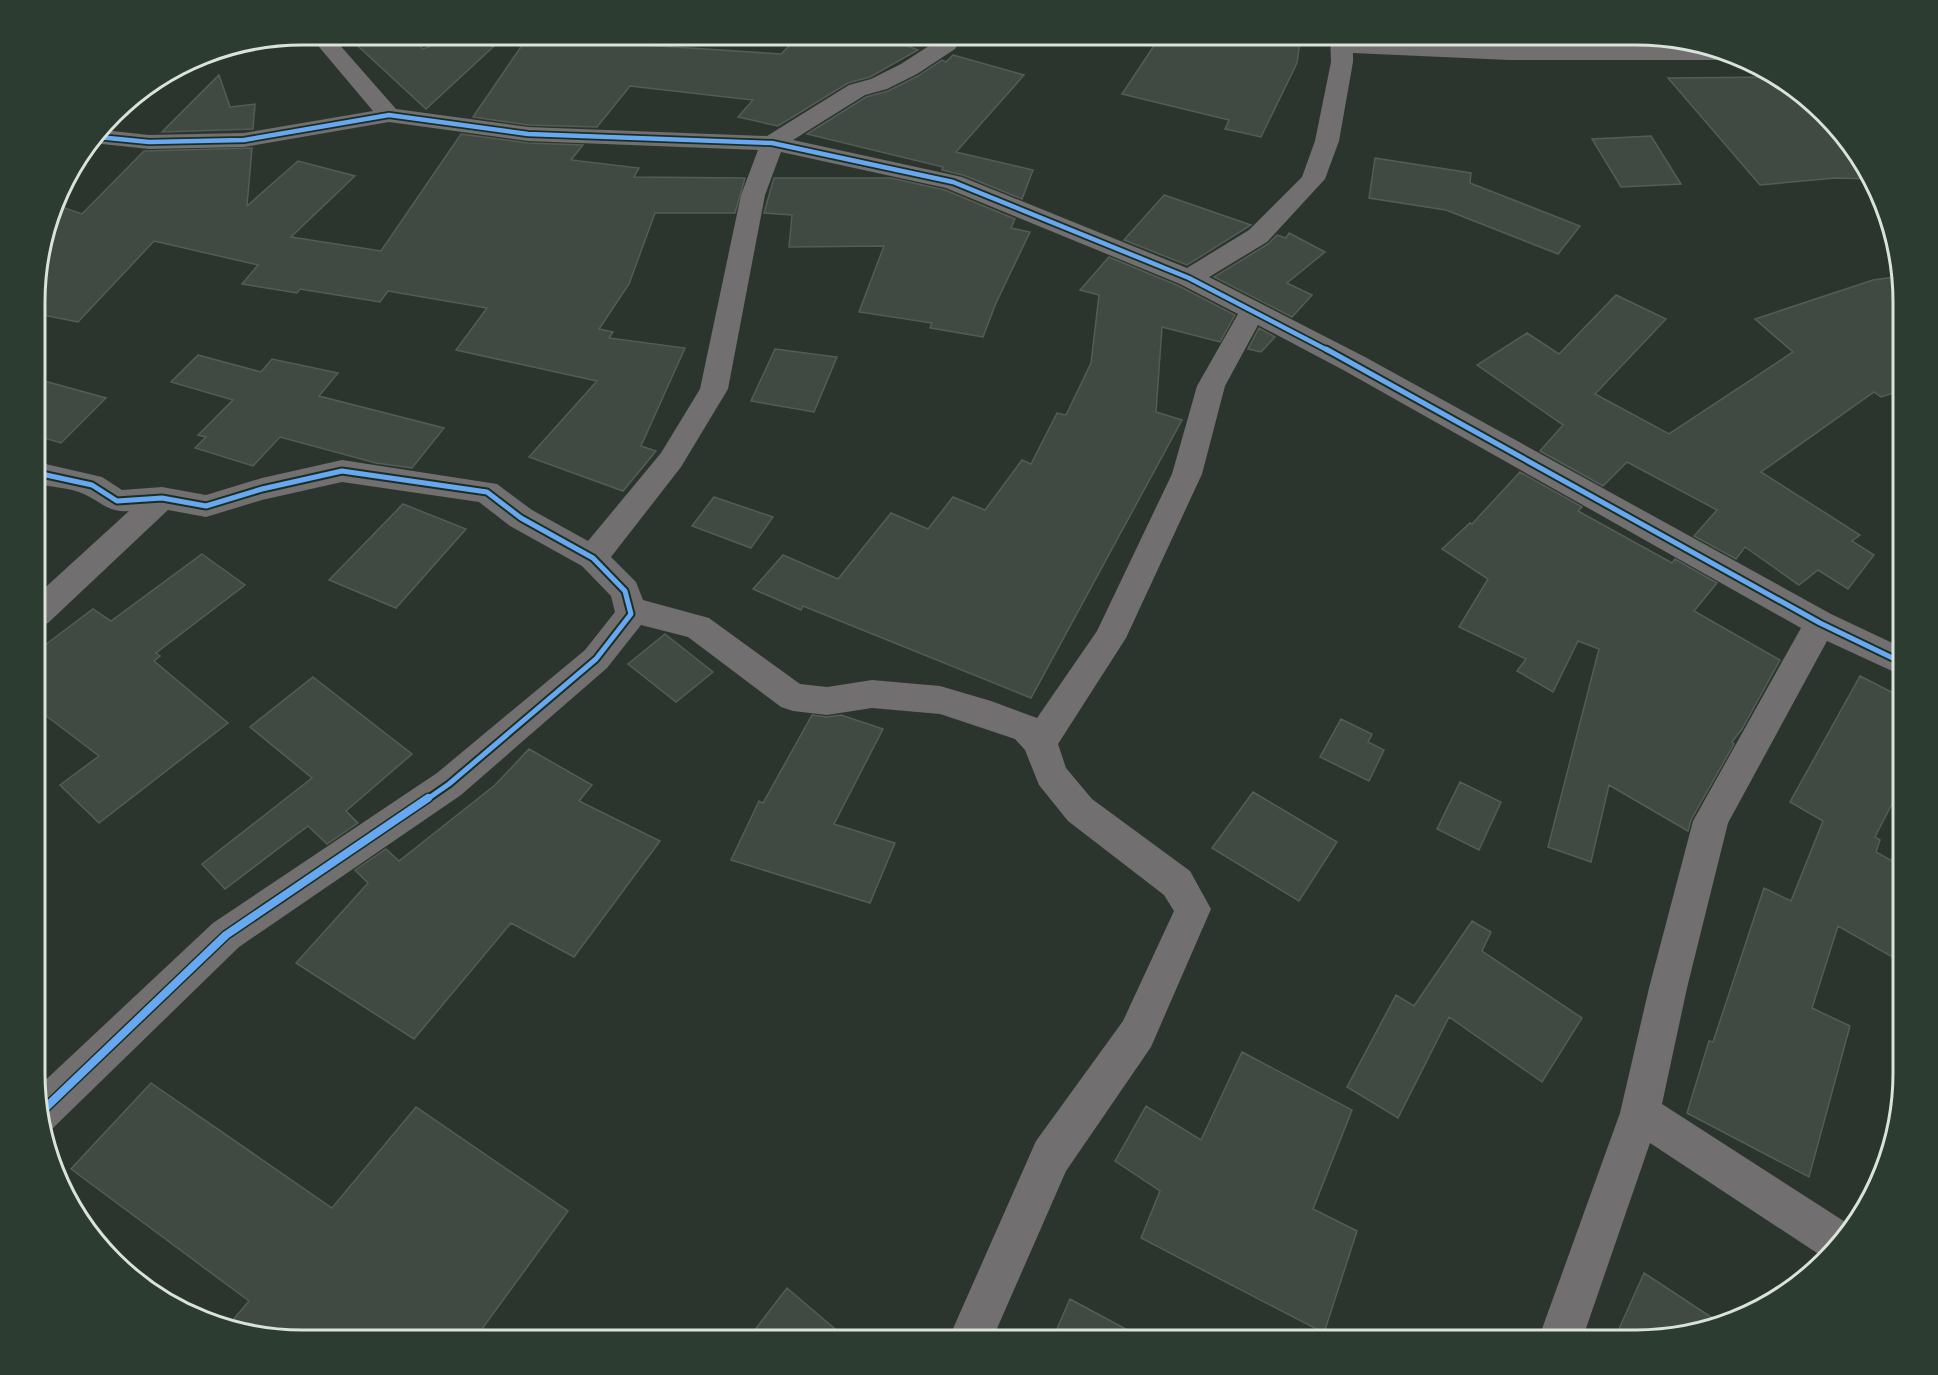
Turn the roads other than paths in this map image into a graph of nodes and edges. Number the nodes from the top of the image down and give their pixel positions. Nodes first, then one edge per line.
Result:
1 (329, 45) edge
2 (945, 45) edge
3 (1342, 45) edge
4 (1398, 45) edge
5 (1699, 53) edge
6 (389, 115) junction
7 (105, 138) edge
8 (772, 143) junction
9 (1189, 278) junction
10 (1253, 311) junction
11 (45, 475) edge
12 (162, 498) junction
13 (592, 558) junction
14 (45, 607) edge
15 (629, 609) junction
16 (1820, 623) junction
17 (1893, 658) edge
18 (1040, 742) junction
19 (47, 1106) edge
20 (1640, 1113) junction
21 (1832, 1238) edge
22 (974, 1330) edge
23 (1564, 1330) edge

1 - 6 street
2 - 8 street
3 - 9 street
4 - 5 street
6 - 7 street
6 - 8 street
8 - 9 street
8 - 13 street
9 - 10 street
10 - 16 street
10 - 18 street
11 - 12 street
12 - 13 street
12 - 14 street
13 - 15 street
15 - 18 street
15 - 19 street
16 - 17 street
16 - 20 street
18 - 22 street
20 - 21 street
20 - 23 street

